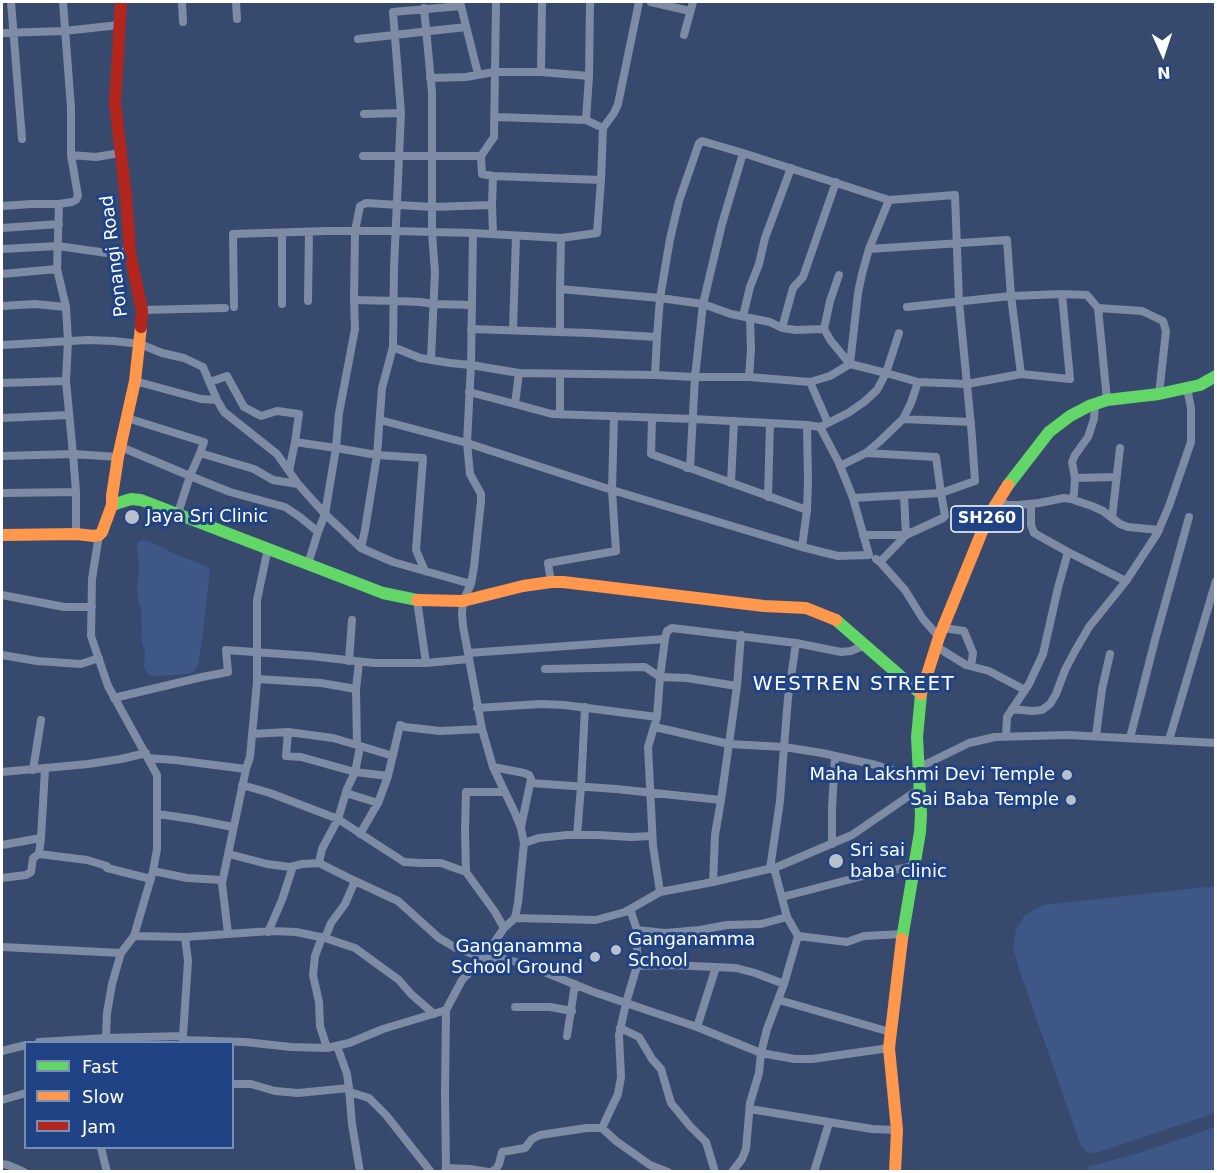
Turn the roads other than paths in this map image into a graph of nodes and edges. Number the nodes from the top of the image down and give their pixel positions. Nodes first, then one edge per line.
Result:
1 (11, 2) edge
2 (63, 2) edge
3 (121, 2) edge
4 (182, 2) edge
5 (236, 2) edge
6 (496, 2) edge
7 (542, 2) edge
8 (590, 2) edge
9 (639, 2) edge
10 (651, 2) edge
11 (693, 2) edge
12 (460, 4) edge
13 (424, 8) junction
14 (690, 11) junction
15 (237, 20) dead end
16 (183, 22) dead end
17 (119, 26) junction
18 (466, 27) junction
19 (64, 31) junction
20 (13, 32) junction
21 (426, 32) junction
22 (2, 33) edge
23 (396, 35) junction
24 (684, 35) dead end
25 (358, 39) dead end
26 (494, 72) junction
27 (541, 72) junction
28 (478, 74) junction
29 (589, 76) junction
30 (430, 78) junction
31 (364, 114) dead end
32 (401, 114) junction
33 (495, 117) junction
34 (586, 120) junction
35 (603, 128) junction
36 (22, 139) dead end
37 (120, 153) junction
38 (743, 153) junction
39 (71, 155) junction
40 (399, 155) junction
41 (363, 156) dead end
42 (481, 156) junction
43 (432, 157) junction
44 (791, 168) junction
45 (493, 176) junction
46 (601, 180) junction
47 (836, 182) junction
48 (889, 200) junction
49 (59, 204) junction
50 (397, 205) junction
51 (492, 205) junction
52 (2, 206) edge
53 (432, 207) junction
54 (59, 224) junction
55 (2, 228) edge
56 (355, 231) junction
57 (395, 231) junction
58 (309, 232) junction
59 (282, 233) junction
60 (432, 233) junction
61 (473, 233) junction
62 (493, 234) junction
63 (516, 236) junction
64 (561, 238) junction
65 (957, 244) junction
66 (58, 246) junction
67 (2, 249) edge
68 (869, 249) junction
69 (130, 251) junction
70 (57, 269) junction
71 (2, 274) edge
72 (839, 275) dead end
73 (560, 289) junction
74 (1062, 294) junction
75 (1011, 296) junction
76 (660, 298) junction
77 (354, 300) junction
78 (308, 301) dead end
79 (394, 301) junction
80 (958, 302) junction
81 (282, 304) dead end
82 (434, 304) junction
83 (703, 304) junction
84 (472, 305) junction
85 (2, 306) edge
86 (66, 307) junction
87 (907, 307) dead end
88 (1098, 308) junction
89 (142, 310) junction
90 (746, 317) junction
91 (782, 328) junction
92 (471, 329) junction
93 (824, 329) junction
94 (513, 330) junction
95 (560, 332) junction
96 (899, 333) dead end
97 (657, 337) junction
98 (68, 341) junction
99 (140, 344) junction
100 (2, 345) edge
101 (393, 347) junction
102 (430, 359) junction
103 (850, 363) junction
104 (471, 365) junction
105 (519, 373) junction
106 (886, 373) junction
107 (560, 374) junction
108 (1021, 374) junction
109 (655, 375) junction
110 (1215, 376) edge
111 (695, 377) junction
112 (749, 377) junction
113 (66, 381) junction
114 (135, 381) junction
115 (210, 382) junction
116 (810, 382) junction
117 (918, 382) junction
118 (2, 383) edge
119 (967, 384) junction
120 (1187, 388) junction
121 (470, 392) junction
122 (1159, 394) junction
123 (217, 400) junction
124 (1101, 402) junction
125 (515, 404) junction
126 (560, 414) junction
127 (69, 415) junction
128 (614, 416) junction
129 (2, 418) edge
130 (127, 418) junction
131 (652, 418) junction
132 (693, 419) junction
133 (903, 419) junction
134 (380, 420) junction
135 (734, 421) junction
136 (971, 422) junction
137 (770, 423) junction
138 (807, 425) junction
139 (824, 425) junction
140 (295, 442) junction
141 (467, 442) junction
142 (336, 448) junction
143 (1120, 448) dead end
144 (119, 452) junction
145 (200, 453) junction
146 (866, 453) junction
147 (73, 454) junction
148 (377, 454) junction
149 (2, 456) edge
150 (840, 466) junction
151 (687, 468) junction
152 (289, 471) junction
153 (190, 476) junction
154 (1116, 477) junction
155 (1075, 478) junction
156 (731, 483) junction
157 (298, 484) junction
158 (612, 490) junction
159 (76, 492) junction
160 (2, 493) edge
161 (941, 493) junction
162 (904, 495) junction
163 (768, 497) junction
164 (853, 498) junction
165 (1071, 499) junction
166 (998, 501) junction
167 (1030, 504) junction
168 (112, 505) junction
169 (807, 510) junction
170 (178, 513) junction
171 (325, 514) junction
172 (1189, 517) dead end
173 (1112, 518) junction
174 (1158, 530) junction
175 (318, 532) junction
176 (76, 534) junction
177 (2, 535) edge
178 (99, 535) junction
179 (863, 535) junction
180 (906, 535) junction
181 (802, 547) junction
182 (361, 548) junction
183 (268, 549) junction
184 (1068, 552) junction
185 (869, 555) junction
186 (880, 561) junction
187 (308, 564) junction
188 (425, 571) junction
189 (1126, 580) junction
190 (1215, 581) edge
191 (551, 582) junction
192 (471, 584) junction
193 (2, 595) edge
194 (417, 600) junction
195 (463, 601) junction
196 (92, 607) junction
197 (352, 620) dead end
198 (741, 635) junction
199 (940, 637) junction
200 (664, 639) junction
201 (796, 643) junction
202 (865, 645) junction
203 (257, 653) junction
204 (1110, 654) dead end
205 (2, 655) edge
206 (468, 656) junction
207 (99, 658) junction
208 (349, 661) junction
209 (359, 662) junction
210 (426, 663) junction
211 (970, 666) junction
212 (545, 669) dead end
213 (660, 677) junction
214 (257, 679) junction
215 (737, 686) junction
216 (356, 689) junction
217 (1025, 690) junction
218 (921, 694) junction
219 (114, 698) junction
220 (477, 708) junction
221 (585, 708) junction
222 (1012, 709) junction
223 (657, 717) junction
224 (41, 720) dead end
225 (655, 727) junction
226 (482, 729) junction
227 (288, 732) junction
228 (252, 734) junction
229 (1006, 736) junction
230 (1096, 736) junction
231 (1130, 738) junction
232 (1169, 740) junction
233 (1215, 743) edge
234 (729, 744) junction
235 (358, 746) junction
236 (784, 747) junction
237 (147, 755) junction
238 (393, 756) junction
239 (835, 756) junction
240 (493, 767) junction
241 (45, 769) junction
242 (246, 769) junction
243 (33, 770) junction
244 (2, 772) edge
245 (355, 772) junction
246 (388, 776) junction
247 (918, 778) junction
248 (531, 783) junction
249 (242, 785) junction
250 (581, 787) junction
251 (504, 792) junction
252 (650, 792) junction
253 (346, 793) junction
254 (720, 800) junction
255 (378, 803) junction
256 (158, 814) junction
257 (338, 819) junction
258 (233, 827) junction
259 (521, 828) junction
260 (360, 834) junction
261 (577, 835) junction
262 (652, 836) junction
263 (41, 838) junction
264 (524, 843) junction
265 (832, 844) junction
266 (2, 845) edge
267 (39, 854) junction
268 (229, 854) junction
269 (319, 863) junction
270 (293, 866) junction
271 (915, 866) junction
272 (772, 869) junction
273 (466, 872) junction
274 (152, 875) junction
275 (2, 878) edge
276 (222, 880) junction
277 (355, 881) junction
278 (713, 882) junction
279 (660, 892) junction
280 (782, 897) junction
281 (630, 909) junction
282 (787, 917) junction
283 (515, 918) junction
284 (504, 928) junction
285 (637, 930) junction
286 (267, 932) junction
287 (228, 934) junction
288 (903, 934) junction
289 (134, 936) junction
290 (798, 936) junction
291 (185, 937) junction
292 (323, 938) junction
293 (2, 947) edge
294 (121, 953) junction
295 (484, 958) junction
296 (637, 966) junction
297 (716, 967) junction
298 (575, 984) junction
299 (784, 984) junction
300 (779, 1000) junction
301 (626, 1003) junction
302 (515, 1007) dead end
303 (446, 1010) junction
304 (572, 1011) junction
305 (434, 1014) junction
306 (697, 1027) junction
307 (620, 1028) junction
308 (890, 1032) junction
309 (183, 1036) junction
310 (567, 1036) dead end
311 (106, 1038) junction
312 (64, 1041) edge
313 (214, 1041) edge
314 (234, 1042) edge
315 (24, 1046) edge
316 (337, 1046) junction
317 (327, 1048) junction
318 (889, 1048) junction
319 (2, 1052) edge
320 (761, 1053) junction
321 (234, 1084) edge
322 (350, 1090) junction
323 (24, 1094) edge
324 (2, 1100) edge
325 (750, 1109) junction
326 (829, 1123) junction
327 (602, 1128) junction
328 (897, 1130) junction
329 (100, 1149) edge
330 (2, 1164) edge
331 (446, 1170) edge
332 (24, 1172) edge
333 (107, 1172) edge
334 (360, 1172) edge
335 (431, 1172) edge
336 (490, 1172) edge
337 (668, 1172) edge
338 (716, 1172) edge
339 (732, 1172) edge
340 (814, 1172) edge
341 (895, 1172) edge

1 - 20 street
2 - 19 street
3 - 17 main road, Ponangi Road
4 - 16 street
5 - 15 street
6 - 26 street
7 - 27 street
8 - 29 street
9 - 35 street
10 - 14 street
11 - 14 street
12 - 13 street
12 - 18 street
13 - 21 street
13 - 23 street
14 - 24 street
17 - 19 street
17 - 37 main road, Ponangi Road
18 - 21 street
18 - 28 street
19 - 20 street
19 - 39 street
20 - 22 street
20 - 36 street
21 - 23 street
21 - 30 street
23 - 25 street
23 - 32 street
26 - 27 street
26 - 28 street
26 - 33 street
27 - 29 street
28 - 30 street
29 - 34 street
30 - 43 street
31 - 32 street
32 - 40 street
33 - 34 street
33 - 42 street
34 - 35 street
35 - 46 street
37 - 39 street
37 - 69 main road, Ponangi Road
38 - 44 street
38 - 76 street
38 - 83 street
39 - 49 street
40 - 41 street
40 - 43 street
40 - 50 street
42 - 43 street
42 - 45 street
43 - 53 street
44 - 47 street
44 - 90 street
45 - 46 street
45 - 51 street
46 - 64 street
47 - 48 street
47 - 91 street
48 - 65 street
48 - 68 street
49 - 52 street
49 - 54 street
50 - 53 street
50 - 56 street
50 - 57 street
51 - 53 street
51 - 62 street
53 - 60 street
54 - 55 street
54 - 66 street
56 - 57 street
56 - 58 street
56 - 77 street
57 - 60 street
57 - 79 street
58 - 59 street
58 - 78 street
59 - 81 street
59 - 89 street
60 - 61 street
60 - 82 street
61 - 62 street
61 - 84 street
62 - 63 street
63 - 64 street
63 - 94 street
64 - 73 street
65 - 68 street
65 - 75 street
65 - 80 street
66 - 67 street
66 - 69 street
66 - 70 street
68 - 103 street
69 - 89 main road, Ponangi Road
70 - 71 street
70 - 86 street
72 - 93 street
73 - 76 street
73 - 95 street
74 - 75 street
74 - 88 street
74 - 108 street
75 - 80 street
75 - 108 street
76 - 83 street
76 - 97 street
77 - 79 street
77 - 142 street
79 - 82 street
79 - 101 street
80 - 87 street
80 - 119 street
82 - 84 street
82 - 102 street
83 - 90 street
83 - 111 street
84 - 92 street
85 - 86 street
86 - 98 street
88 - 122 street
88 - 124 street
89 - 99 main road, Ponangi Road
90 - 91 street
90 - 112 street
91 - 93 street
92 - 94 street
92 - 104 street
93 - 103 street
94 - 95 street
95 - 97 street
96 - 106 street
97 - 109 street
98 - 99 street
98 - 100 street
98 - 113 street
99 - 114 main road, Ponangi Road
99 - 115 street
101 - 102 street
101 - 134 street
102 - 104 street
103 - 106 street
103 - 116 street
104 - 105 street
104 - 121 street
105 - 107 street
105 - 125 street
106 - 117 street
106 - 139 street
107 - 109 street
107 - 126 street
108 - 119 street
109 - 111 street
110 - 120 main road, SH260
111 - 112 street
111 - 132 street
112 - 116 street
113 - 118 street
113 - 127 street
114 - 123 street
114 - 130 main road, Ponangi Road
115 - 123 street
115 - 140 street
116 - 139 street
117 - 119 street
117 - 133 street
119 - 136 street
120 - 122 main road, SH260
120 - 174 street
121 - 125 street
121 - 141 street
122 - 124 main road, SH260
123 - 152 street
124 - 155 street
124 - 166 main road, SH260
125 - 126 street
126 - 128 street
127 - 129 street
127 - 147 street
128 - 131 street
128 - 158 street
130 - 144 main road, Ponangi Road
130 - 145 street
131 - 132 street
131 - 151 street
132 - 135 street
132 - 151 street
133 - 136 street
133 - 146 street
134 - 141 street
134 - 148 street
135 - 137 street
135 - 156 street
136 - 161 street
137 - 138 street
137 - 163 street
138 - 139 street
138 - 169 street
139 - 150 street
140 - 142 street
140 - 152 street
141 - 158 street
141 - 192 street
142 - 148 street
142 - 171 street
143 - 154 street
144 - 147 street
144 - 153 street
144 - 168 main road, Ponangi Road
145 - 153 street
145 - 157 street
146 - 150 street
146 - 161 street
147 - 149 street
147 - 159 street
148 - 182 street
148 - 188 street
150 - 164 street
151 - 156 street
152 - 157 street
153 - 170 street
153 - 175 street
154 - 155 street
154 - 173 street
155 - 165 street
156 - 163 street
157 - 171 street
158 - 181 street
158 - 191 street
159 - 160 street
159 - 176 street
161 - 162 street
161 - 180 street
162 - 164 street
162 - 180 street
163 - 169 street
164 - 179 street
165 - 167 street
165 - 173 street
166 - 167 street
166 - 199 main road, SH260
167 - 184 street
168 - 170 main road
168 - 178 main road, Ponangi Road
169 - 181 street
170 - 183 main road
171 - 175 street
171 - 182 street
172 - 231 street
173 - 174 street
174 - 189 street
175 - 187 street
176 - 177 main road
176 - 178 main road
178 - 196 street
179 - 180 street
179 - 185 street
180 - 186 street
181 - 185 street
182 - 188 street
183 - 187 main road
183 - 203 street
184 - 189 street
184 - 217 street
185 - 186 street
186 - 199 street
187 - 194 main road
188 - 192 street
189 - 222 street
190 - 232 street
191 - 195 main road
191 - 202 main road
192 - 195 street
193 - 196 street
194 - 195 main road
194 - 210 street
195 - 206 street
196 - 207 street
197 - 208 street
198 - 200 street
198 - 201 street
198 - 215 street
199 - 211 street
199 - 211 street
199 - 218 main road, SH260
200 - 206 street
200 - 213 street
201 - 202 street
201 - 236 street
202 - 218 main road
203 - 208 street
203 - 214 street
203 - 219 street
204 - 230 street
205 - 207 street
206 - 210 street
206 - 220 street
207 - 219 street
208 - 209 street
209 - 210 street
209 - 216 street
211 - 217 street
212 - 213 street
213 - 215 street
213 - 223 street
214 - 216 street
214 - 228 street
215 - 234 street
216 - 235 street
217 - 222 street
218 - 247 main road
219 - 237 street
220 - 221 street
220 - 226 street
221 - 223 street
221 - 250 street
222 - 229 street
223 - 225 street
224 - 243 street
225 - 234 street
225 - 252 street
226 - 238 street
226 - 240 street
227 - 228 street
227 - 235 street
227 - 245 street
228 - 242 street
229 - 230 street
229 - 247 street
230 - 231 street
231 - 232 street
232 - 233 street
234 - 236 street
234 - 254 street
235 - 238 street
235 - 245 street
236 - 239 street
236 - 272 street
237 - 241 street
237 - 242 street
237 - 256 street
238 - 246 street
239 - 247 street
239 - 265 street
240 - 248 street
240 - 251 street
241 - 243 street
241 - 263 street
242 - 249 street
243 - 244 street
245 - 246 street
245 - 253 street
246 - 255 street
247 - 265 street
247 - 271 main road
248 - 250 street
248 - 259 street
249 - 257 street
249 - 258 street
250 - 252 street
250 - 261 street
251 - 259 street
251 - 273 street
252 - 254 street
252 - 262 street
253 - 255 street
253 - 257 street
254 - 278 street
255 - 260 street
256 - 258 street
256 - 274 street
257 - 260 street
257 - 269 street
258 - 268 street
259 - 264 street
260 - 273 street
261 - 262 street
261 - 264 street
262 - 279 street
263 - 266 street
263 - 267 street
264 - 283 street
265 - 272 street
267 - 274 street
267 - 275 street
268 - 270 street
268 - 276 street
269 - 270 street
269 - 277 street
270 - 286 street
271 - 280 street
271 - 288 main road
272 - 278 street
272 - 280 street
273 - 284 street
274 - 276 street
274 - 289 street
276 - 287 street
277 - 292 street
277 - 295 street
278 - 279 street
279 - 281 street
280 - 282 street
281 - 283 street
281 - 285 street
282 - 285 street
282 - 290 street
283 - 284 street
284 - 295 street
285 - 296 street
286 - 287 street
286 - 292 street
287 - 291 street
288 - 290 street
288 - 308 main road
289 - 291 street
289 - 294 street
290 - 299 street
291 - 309 street
292 - 305 street
292 - 317 street
293 - 294 street
294 - 311 street
295 - 298 street
295 - 303 street
296 - 297 street
296 - 301 street
297 - 299 street
297 - 306 street
298 - 301 street
298 - 304 street
299 - 300 street
300 - 308 street
300 - 320 street
301 - 306 street
301 - 307 street
302 - 304 street
303 - 305 street
303 - 331 street
304 - 310 street
305 - 316 street
306 - 320 street
307 - 327 street
307 - 338 street
308 - 318 main road
309 - 311 street
309 - 313 street
311 - 312 street
314 - 317 street
315 - 319 street
316 - 317 street
316 - 322 street
318 - 320 street
318 - 328 main road
320 - 325 street
321 - 322 street
322 - 334 street
322 - 335 street
323 - 324 street
325 - 326 street
325 - 339 street
326 - 328 street
326 - 340 street
327 - 336 street
327 - 337 street
328 - 341 main road
329 - 333 street
330 - 332 street
331 - 336 street

